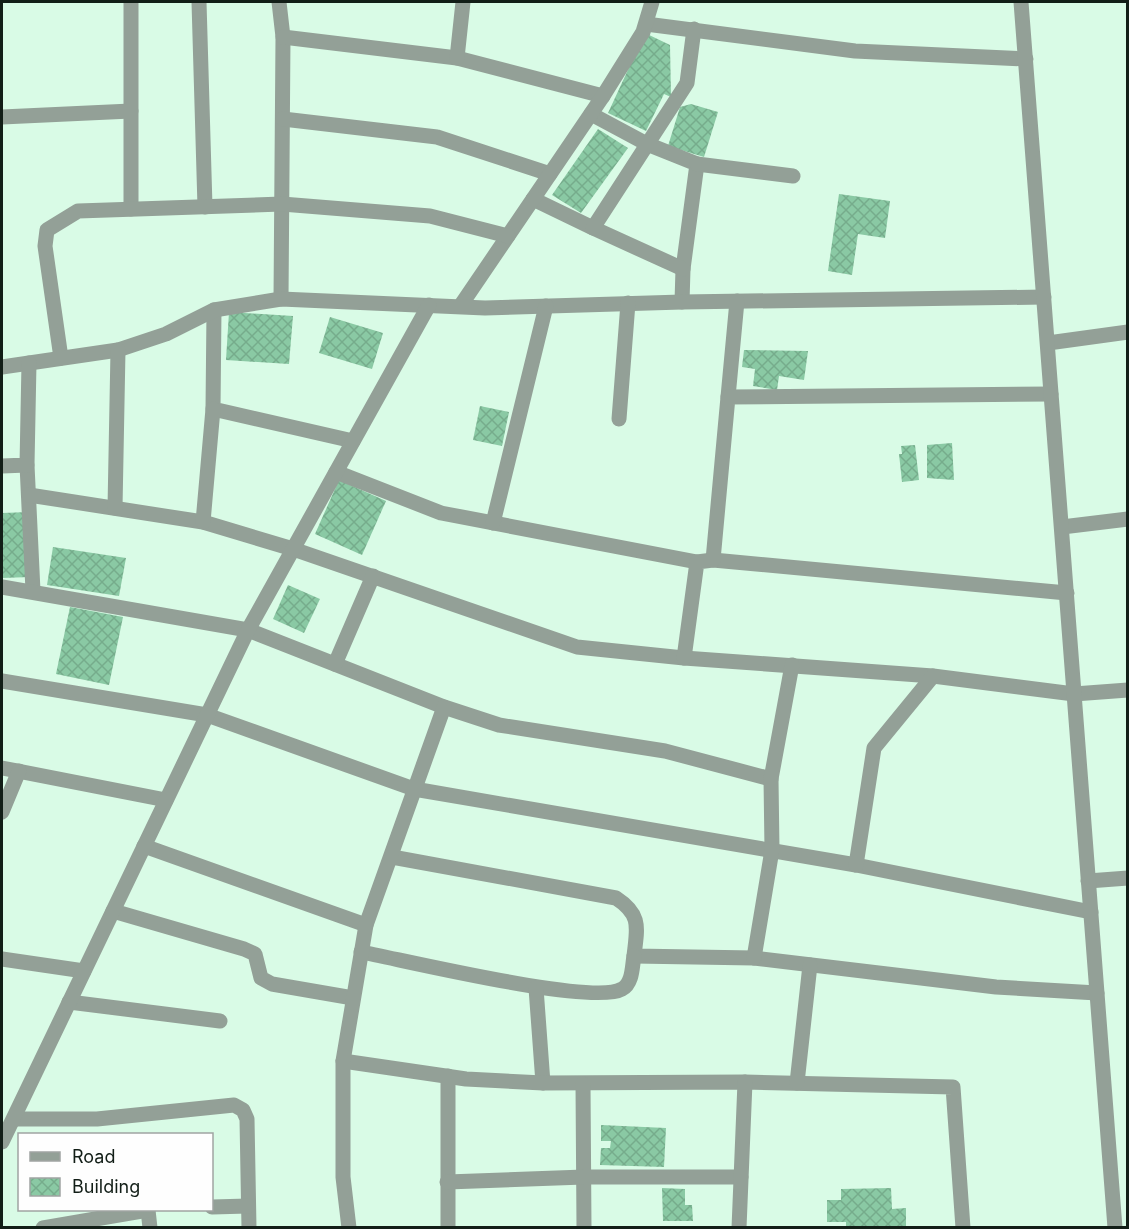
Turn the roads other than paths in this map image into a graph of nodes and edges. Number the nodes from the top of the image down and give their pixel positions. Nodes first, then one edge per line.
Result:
1 (131, 2) edge
2 (199, 2) edge
3 (279, 2) edge
4 (463, 2) edge
5 (652, 2) edge
6 (1021, 2) edge
7 (646, 24) junction
8 (694, 30) junction
9 (283, 37) junction
10 (457, 58) junction
11 (1026, 59) junction
12 (603, 96) junction
13 (131, 111) junction
14 (591, 114) junction
15 (2, 117) edge
16 (283, 119) junction
17 (647, 144) junction
18 (697, 164) junction
19 (550, 174) junction
20 (793, 176) dead end
21 (533, 199) junction
22 (282, 204) junction
23 (205, 207) junction
24 (130, 209) junction
25 (593, 228) junction
26 (508, 236) junction
27 (683, 269) junction
28 (1044, 297) junction
29 (281, 299) junction
30 (738, 301) junction
31 (682, 302) junction
32 (628, 303) junction
33 (429, 305) junction
34 (461, 305) junction
35 (546, 306) junction
36 (214, 310) junction
37 (1128, 332) edge
38 (1048, 343) junction
39 (118, 350) junction
40 (61, 358) junction
41 (29, 363) junction
42 (2, 367) edge
43 (1052, 394) junction
44 (728, 397) junction
45 (213, 409) junction
46 (619, 419) dead end
47 (353, 441) junction
48 (27, 465) junction
49 (2, 466) edge
50 (336, 472) junction
51 (28, 495) junction
52 (115, 508) junction
53 (1128, 519) edge
54 (203, 522) junction
55 (493, 523) junction
56 (1062, 527) junction
57 (293, 549) junction
58 (713, 560) junction
59 (697, 562) junction
60 (373, 576) junction
61 (2, 587) edge
62 (33, 591) junction
63 (1067, 593) junction
64 (248, 630) junction
65 (684, 658) junction
66 (335, 664) junction
67 (792, 665) junction
68 (933, 676) junction
69 (2, 681) edge
70 (1128, 690) edge
71 (1074, 694) junction
72 (444, 708) junction
73 (207, 715) junction
74 (2, 768) edge
75 (19, 771) junction
76 (771, 779) junction
77 (414, 789) junction
78 (166, 800) junction
79 (2, 812) edge
80 (144, 846) junction
81 (772, 850) junction
82 (392, 856) junction
83 (856, 865) junction
84 (1128, 878) edge
85 (1088, 881) junction
86 (113, 911) junction
87 (1091, 912) junction
88 (366, 925) junction
89 (361, 952) junction
90 (634, 956) junction
91 (754, 958) junction
92 (2, 959) edge
93 (810, 965) junction
94 (84, 971) junction
95 (536, 988) junction
96 (1097, 993) junction
97 (353, 998) junction
98 (69, 1002) junction
99 (220, 1021) dead end
100 (343, 1061) junction
101 (448, 1076) junction
102 (745, 1082) junction
103 (543, 1083) junction
104 (798, 1083) junction
105 (583, 1084) junction
106 (14, 1119) junction
107 (2, 1141) edge
108 (584, 1177) junction
109 (741, 1177) junction
110 (447, 1182) junction
111 (248, 1206) junction
112 (213, 1207) edge
113 (138, 1211) edge
114 (148, 1211) edge
115 (61, 1226) edge
116 (43, 1227) edge
117 (150, 1227) edge
118 (249, 1227) edge
119 (349, 1227) edge
120 (448, 1227) edge
121 (584, 1227) edge
122 (739, 1227) edge
123 (963, 1227) edge
124 (1114, 1227) edge

1 - 13 street
2 - 23 street
3 - 9 street
4 - 10 street
5 - 7 street
6 - 11 street
7 - 8 street
7 - 12 street
8 - 11 street
8 - 17 street
9 - 10 street
9 - 16 street
10 - 12 street
11 - 28 street
12 - 14 street
13 - 15 street
13 - 24 street
14 - 17 street
14 - 19 street
16 - 19 street
16 - 22 street
17 - 18 street
17 - 25 street
18 - 20 street
18 - 27 street
19 - 21 street
21 - 25 street
21 - 26 street
22 - 23 street
22 - 26 street
22 - 29 street
23 - 24 street
24 - 40 street
25 - 27 street
26 - 34 street
27 - 31 street
28 - 30 street
28 - 38 street
29 - 33 street
29 - 36 street
30 - 31 street
30 - 44 street
31 - 32 street
32 - 35 street
32 - 46 street
33 - 34 street
33 - 47 street
34 - 35 street
35 - 55 street
36 - 39 street
36 - 45 street
37 - 38 street
38 - 43 street
39 - 40 street
39 - 52 street
40 - 41 street
41 - 42 street
41 - 48 street
43 - 44 street
43 - 56 street
44 - 58 street
45 - 47 street
45 - 54 street
47 - 50 street
48 - 49 street
48 - 51 street
50 - 55 street
50 - 57 street
51 - 52 street
51 - 62 street
52 - 54 street
53 - 56 street
54 - 57 street
55 - 59 street
56 - 63 street
57 - 60 street
57 - 64 street
58 - 59 street
58 - 63 street
59 - 65 street
60 - 65 street
60 - 66 street
61 - 62 street
62 - 64 street
63 - 71 street
64 - 66 street
64 - 73 street
65 - 67 street
66 - 72 street
67 - 68 street
67 - 76 street
68 - 71 street
68 - 83 street
69 - 73 street
70 - 71 street
71 - 85 street
72 - 76 street
72 - 77 street
73 - 77 street
73 - 78 street
74 - 75 street
75 - 78 street
75 - 79 street
76 - 81 street
77 - 81 street
77 - 82 street
78 - 80 street
80 - 86 street
80 - 88 street
81 - 83 street
81 - 91 street
82 - 88 street
82 - 90 street
83 - 87 street
84 - 85 street
85 - 87 street
86 - 94 street
86 - 97 street
87 - 96 street
88 - 89 street
89 - 95 street
89 - 97 street
90 - 91 street
90 - 95 street
91 - 93 street
92 - 94 street
93 - 96 street
93 - 104 street
94 - 98 street
95 - 103 street
96 - 124 street
97 - 100 street
98 - 99 street
98 - 106 street
100 - 101 street
100 - 119 street
101 - 103 street
101 - 110 street
102 - 104 street
102 - 105 street
102 - 109 street
103 - 105 street
104 - 123 street
105 - 108 street
106 - 107 street
106 - 111 street
108 - 109 street
108 - 110 street
108 - 121 street
109 - 122 street
110 - 120 street
111 - 112 street
111 - 118 street
113 - 115 street
114 - 117 street
115 - 116 street

